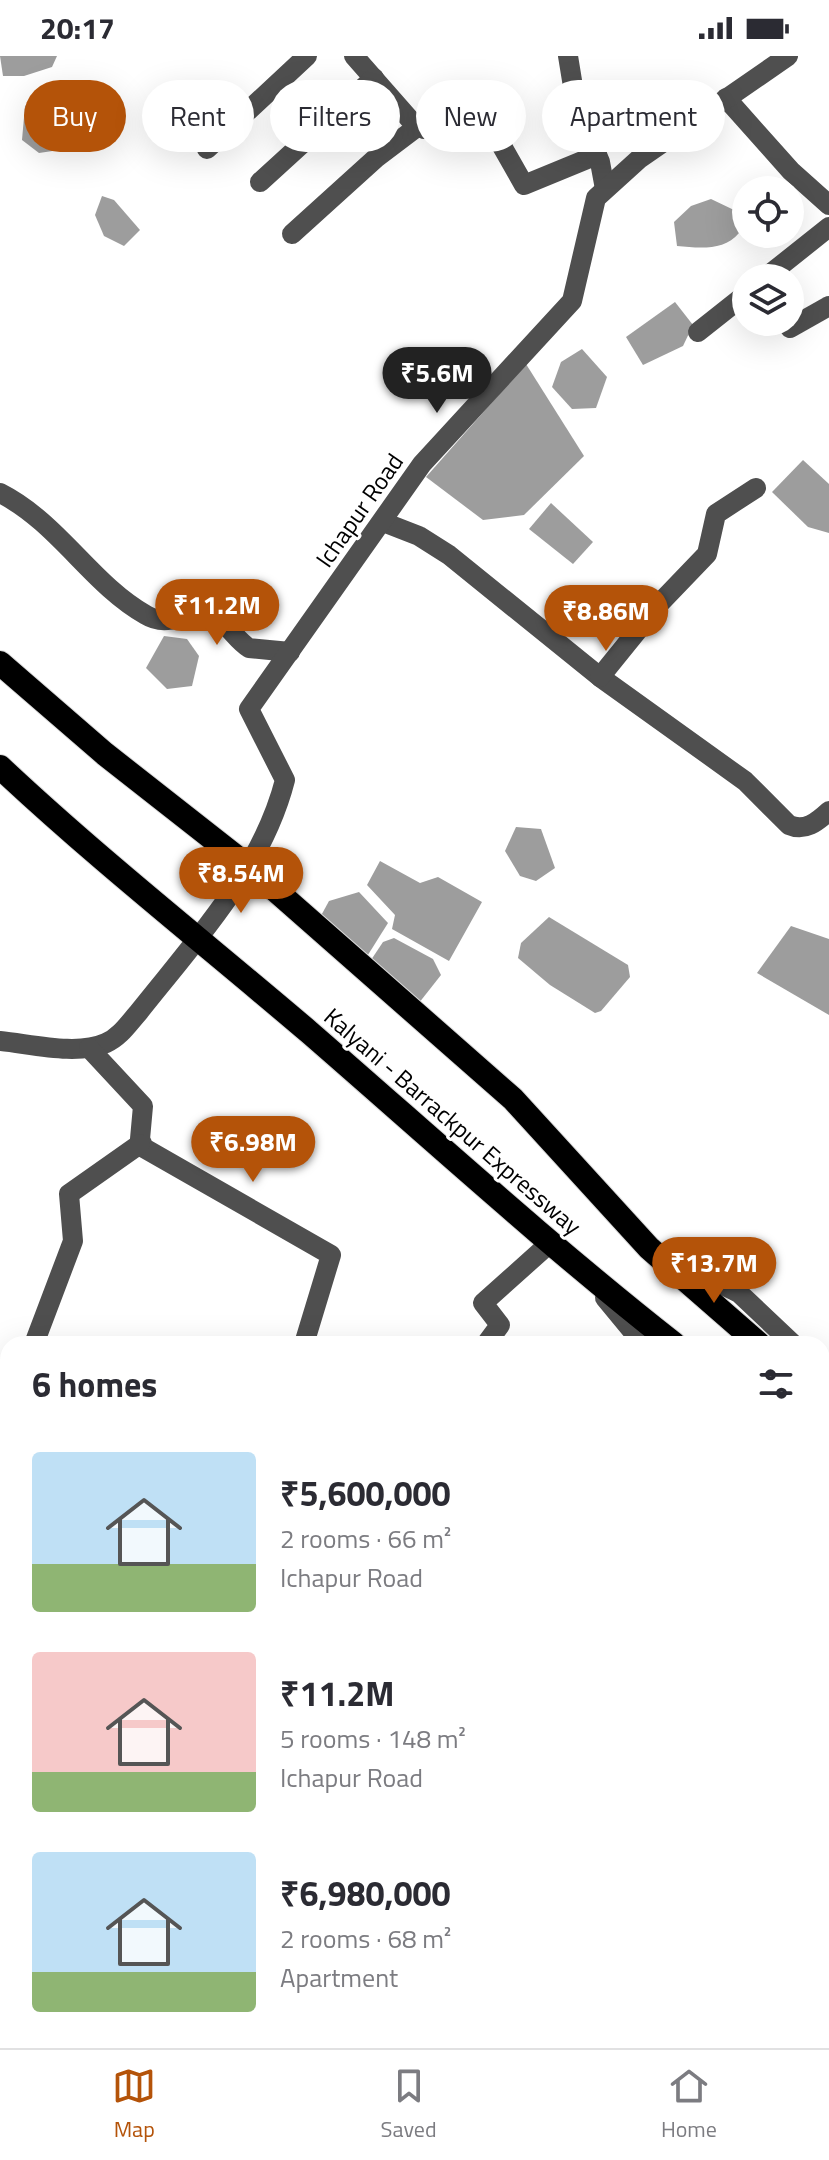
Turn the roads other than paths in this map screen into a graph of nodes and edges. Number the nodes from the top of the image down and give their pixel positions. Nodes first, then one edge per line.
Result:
1 (307, 56) edge
2 (354, 56) edge
3 (568, 56) edge
4 (788, 56) edge
5 (374, 78) junction
6 (726, 98) junction
7 (254, 105) edge
8 (416, 126) edge
9 (416, 128) edge
10 (505, 152) edge
11 (597, 155) junction
12 (260, 182) dead end
13 (605, 189) junction
14 (829, 205) edge
15 (829, 227) edge
16 (292, 234) dead end
17 (783, 264) edge
18 (732, 305) edge
19 (829, 306) edge
20 (804, 320) edge
21 (698, 332) dead end
22 (756, 488) dead end
23 (0, 493) edge
24 (383, 522) junction
25 (290, 652) junction
26 (3, 665) edge
27 (600, 677) junction
28 (0, 767) edge
29 (829, 811) edge
30 (249, 867) junction
31 (198, 937) junction
32 (0, 1041) edge
33 (89, 1048) junction
34 (140, 1144) junction
35 (550, 1243) junction
36 (649, 1248) junction
37 (585, 1274) junction
38 (37, 1336) edge
39 (306, 1336) edge
40 (492, 1336) edge
41 (636, 1336) edge
42 (664, 1336) edge
43 (750, 1336) edge
44 (785, 1336) edge

1 - 7 street
2 - 5 street
3 - 11 street
4 - 6 street, Ichapur Road
5 - 8 street
5 - 12 street
6 - 13 street, Ichapur Road
6 - 14 street
9 - 16 street
10 - 11 street
11 - 13 street
13 - 24 street, Ichapur Road
15 - 17 street
18 - 21 street
19 - 20 street
22 - 27 street
23 - 25 street
24 - 25 street, Ichapur Road
24 - 27 street
25 - 30 street, Ichapur Road
26 - 30 highway, Kalyani - Barrackpur Expressway
27 - 29 street
28 - 31 highway, Kalyani - Barrackpur Expressway
30 - 31 street
30 - 36 highway, Kalyani - Barrackpur Expressway
31 - 33 street
31 - 35 highway, Kalyani - Barrackpur Expressway
32 - 33 street
33 - 34 street
34 - 38 street
34 - 39 street
35 - 37 highway, Kalyani - Barrackpur Expressway
35 - 40 street
36 - 43 highway, Kalyani - Barrackpur Expressway
36 - 44 street
37 - 41 street
37 - 42 highway, Kalyani - Barrackpur Expressway

